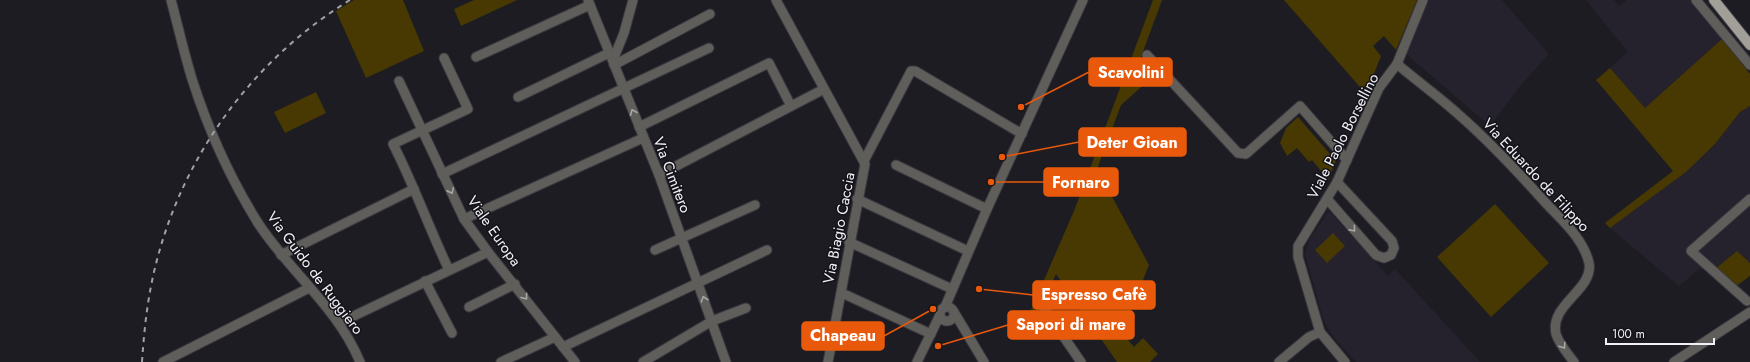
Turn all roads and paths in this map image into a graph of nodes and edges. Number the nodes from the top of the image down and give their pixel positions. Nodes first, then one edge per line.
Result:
1 (171, 0) edge
2 (633, 0) edge
3 (776, 0) edge
4 (1084, 0) edge
5 (1423, 0) edge
6 (1696, 0) edge
7 (1714, 0) edge
8 (1720, 0) edge
9 (589, 3) edge
10 (710, 14) dead end
11 (1750, 34) edge
12 (1750, 45) edge
13 (708, 48) dead end
14 (1147, 55) dead end
15 (476, 57) dead end
16 (444, 58) dead end
17 (612, 59) junction
18 (1396, 64) junction
19 (1750, 65) edge
20 (399, 81) dead end
21 (623, 89) junction
22 (824, 89) junction
23 (518, 97) dead end
24 (791, 106) junction
25 (639, 127) junction
26 (422, 130) junction
27 (1022, 134) junction
28 (643, 138) junction
29 (1347, 160) junction
30 (864, 161) junction
31 (896, 165) dead end
32 (442, 174) junction
33 (659, 175) junction
34 (1337, 182) junction
35 (414, 189) junction
36 (858, 199) junction
37 (1750, 199) edge
38 (1328, 200) junction
39 (754, 205) dead end
40 (987, 209) junction
41 (464, 218) junction
42 (681, 238) junction
43 (849, 242) junction
44 (655, 250) dead end
45 (767, 250) dead end
46 (968, 251) junction
47 (488, 252) junction
48 (281, 255) junction
49 (449, 270) junction
50 (425, 281) junction
51 (699, 282) junction
52 (515, 284) junction
53 (309, 288) junction
54 (952, 289) junction
55 (844, 294) dead end
56 (1747, 301) dead end
57 (469, 307) dead end
58 (746, 308) dead end
59 (1044, 308) dead end
60 (1750, 312) edge
61 (947, 314) junction
62 (712, 321) junction
63 (338, 323) junction
64 (933, 331) junction
65 (1320, 332) junction
66 (452, 333) dead end
67 (555, 337) junction
68 (563, 346) junction
69 (163, 362) edge
70 (360, 362) edge
71 (503, 362) edge
72 (575, 362) edge
73 (643, 362) edge
74 (726, 362) edge
75 (828, 362) edge
76 (917, 362) edge
77 (984, 362) edge
78 (1081, 362) edge
79 (1279, 362) edge
80 (1345, 362) edge
81 (1574, 362) edge
82 (1674, 362) edge

1 - 48 street, Via Guido de Ruggiero
2 - 17 street
3 - 22 street, Via Biagio Caccia
4 - 27 street
5 - 18 street, Viale Paolo Borsellino
6 - 19 street
7 - 12 main road
8 - 11 main road
9 - 15 street
9 - 17 street, Via Cimitero
10 - 17 street
13 - 21 street
14 - 29 street
16 - 26 street
17 - 21 street, Via Cimitero
17 - 23 street
18 - 29 street, Viale Paolo Borsellino
18 -> 81 street, Via Eduardo de Filippo
20 - 26 street, Viale Europa
25 -> 21 street, Via Cimitero
21 - 32 street
22 - 24 street
22 - 30 street, Via Biagio Caccia
24 - 25 street
24 - 33 street
25 - 28 street, Via Cimitero
26 - 32 street, Viale Europa
26 - 35 street
27 - 30 street
27 - 40 street
28 - 33 street, Via Cimitero
28 - 41 street
29 - 34 street, Viale Paolo Borsellino
30 - 36 street, Via Biagio Caccia
31 - 40 street
32 -> 41 street, Viale Europa
33 - 42 street, Via Cimitero
34 - 38 street, Viale Paolo Borsellino
38 -> 34 street
35 - 48 street
35 - 49 street
36 - 43 street, Via Biagio Caccia
36 - 46 street
37 - 56 street
38 - 65 street, Viale Paolo Borsellino
39 - 42 street
40 - 46 street
41 - 47 street, Viale Europa
42 - 44 street
42 - 51 street, Via Cimitero
43 - 54 street
43 - 75 street, Via Biagio Caccia
45 - 51 street
46 - 54 street
47 - 49 street
47 - 52 street, Viale Europa
48 - 53 street, Via Guido de Ruggiero
49 - 50 street
50 - 63 street
50 - 66 street
62 -> 51 street, Via Cimitero
51 - 68 street
52 - 57 street
52 -> 67 street, Viale Europa
53 - 63 street, Via Guido de Ruggiero
53 - 69 street
54 - 61 street
55 - 64 street
58 - 62 street
59 - 78 street
60 - 82 street
61 - 64 street
61 - 77 street
62 - 73 street
62 - 74 street, Via Cimitero
63 - 70 street, Via Guido de Ruggiero
64 - 76 street
65 - 79 street
65 - 80 street
67 - 68 street, Viale Europa
67 - 71 street
68 - 72 street, Viale Europa

